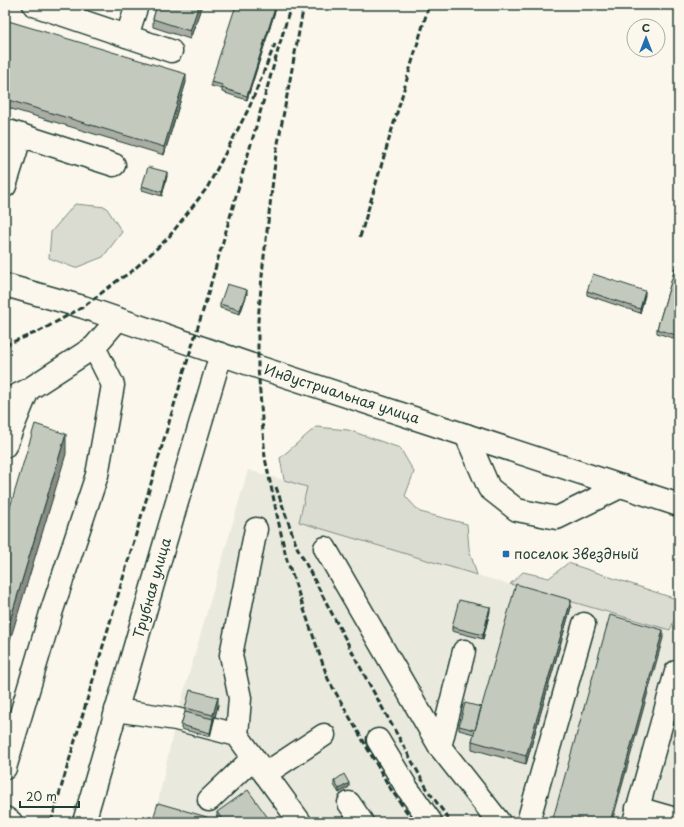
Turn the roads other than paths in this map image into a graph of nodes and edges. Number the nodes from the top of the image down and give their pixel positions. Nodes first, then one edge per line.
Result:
1 (34, 5) edge
2 (137, 5) edge
3 (127, 36) junction
4 (171, 51) dead end
5 (13, 132) edge
6 (114, 165) dead end
7 (5, 186) edge
8 (5, 285) edge
9 (118, 319) junction
10 (94, 347) junction
11 (221, 354) junction
12 (28, 390) junction
13 (5, 401) edge
14 (466, 435) junction
15 (5, 446) edge
16 (622, 486) junction
17 (679, 505) edge
18 (256, 529) dead end
19 (325, 548) dead end
20 (584, 624) dead end
21 (464, 651) dead end
22 (676, 672) dead end
23 (116, 710) junction
24 (237, 735) junction
25 (324, 735) dead end
26 (378, 740) dead end
27 (440, 747) junction
28 (259, 766) junction
29 (5, 768) edge
30 (209, 800) dead end
31 (349, 803) dead end
32 (636, 815) edge
33 (5, 818) edge
34 (679, 820) edge
35 (11, 822) edge
36 (84, 822) edge
37 (300, 822) edge
38 (362, 822) edge
39 (431, 822) edge
40 (499, 822) edge
41 (528, 822) edge

1 - 3 main road
2 - 3 main road
3 - 4 main road
5 - 6 main road
5 - 7 main road
8 - 9 main road, Индустриальная улица
9 - 10 main road
9 - 11 main road, Индустриальная улица
10 - 12 main road
10 - 29 main road
11 - 14 main road, Индустриальная улица
11 - 23 main road, Трубная улица
12 - 13 main road
12 - 15 main road
14 - 16 main road, Индустриальная улица
14 - 16 main road
16 - 17 main road, Индустриальная улица
18 - 24 main road
19 - 27 main road
20 - 41 main road
21 - 27 main road
22 - 32 main road
23 - 24 main road
23 - 36 main road, Трубная улица
24 - 28 main road
25 - 28 main road
26 - 39 main road
27 - 40 main road
28 - 30 main road
28 - 37 main road
31 - 38 main road
32 - 34 main road
33 - 35 main road

